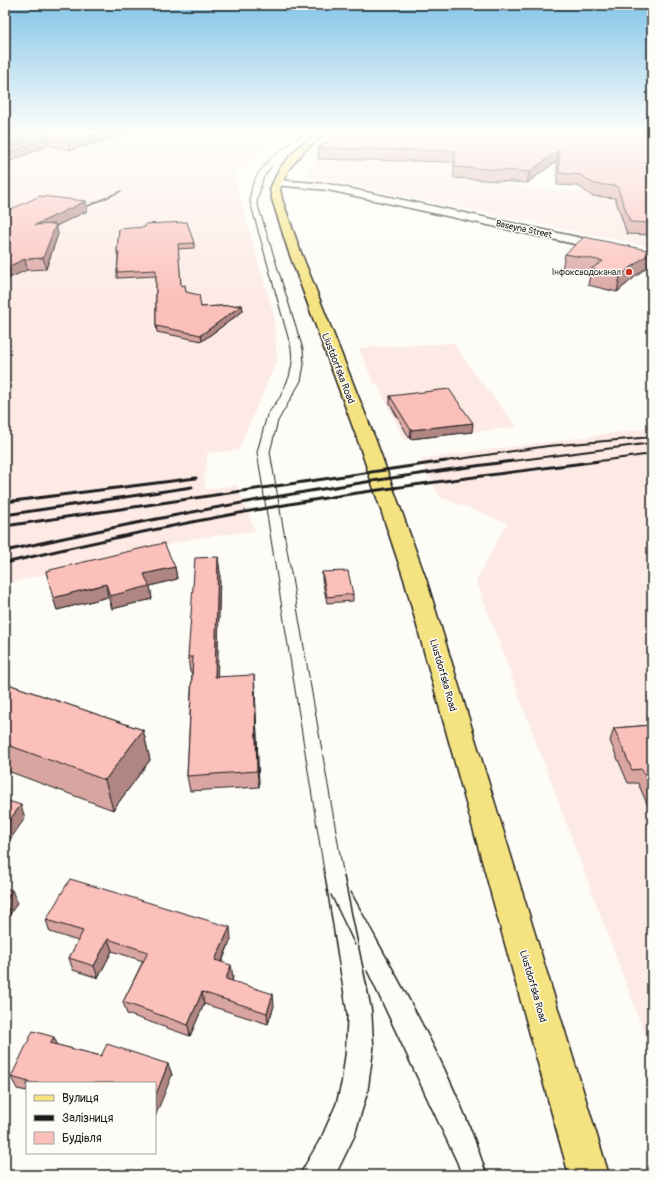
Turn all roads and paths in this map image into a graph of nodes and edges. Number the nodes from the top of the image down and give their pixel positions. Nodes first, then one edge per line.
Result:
1 (275, 188) edge
2 (333, 188) edge
3 (652, 257) edge
4 (589, 1175) edge

1 - 4 main road, Liustdorfska Road
2 - 3 street, Baseyna Street

